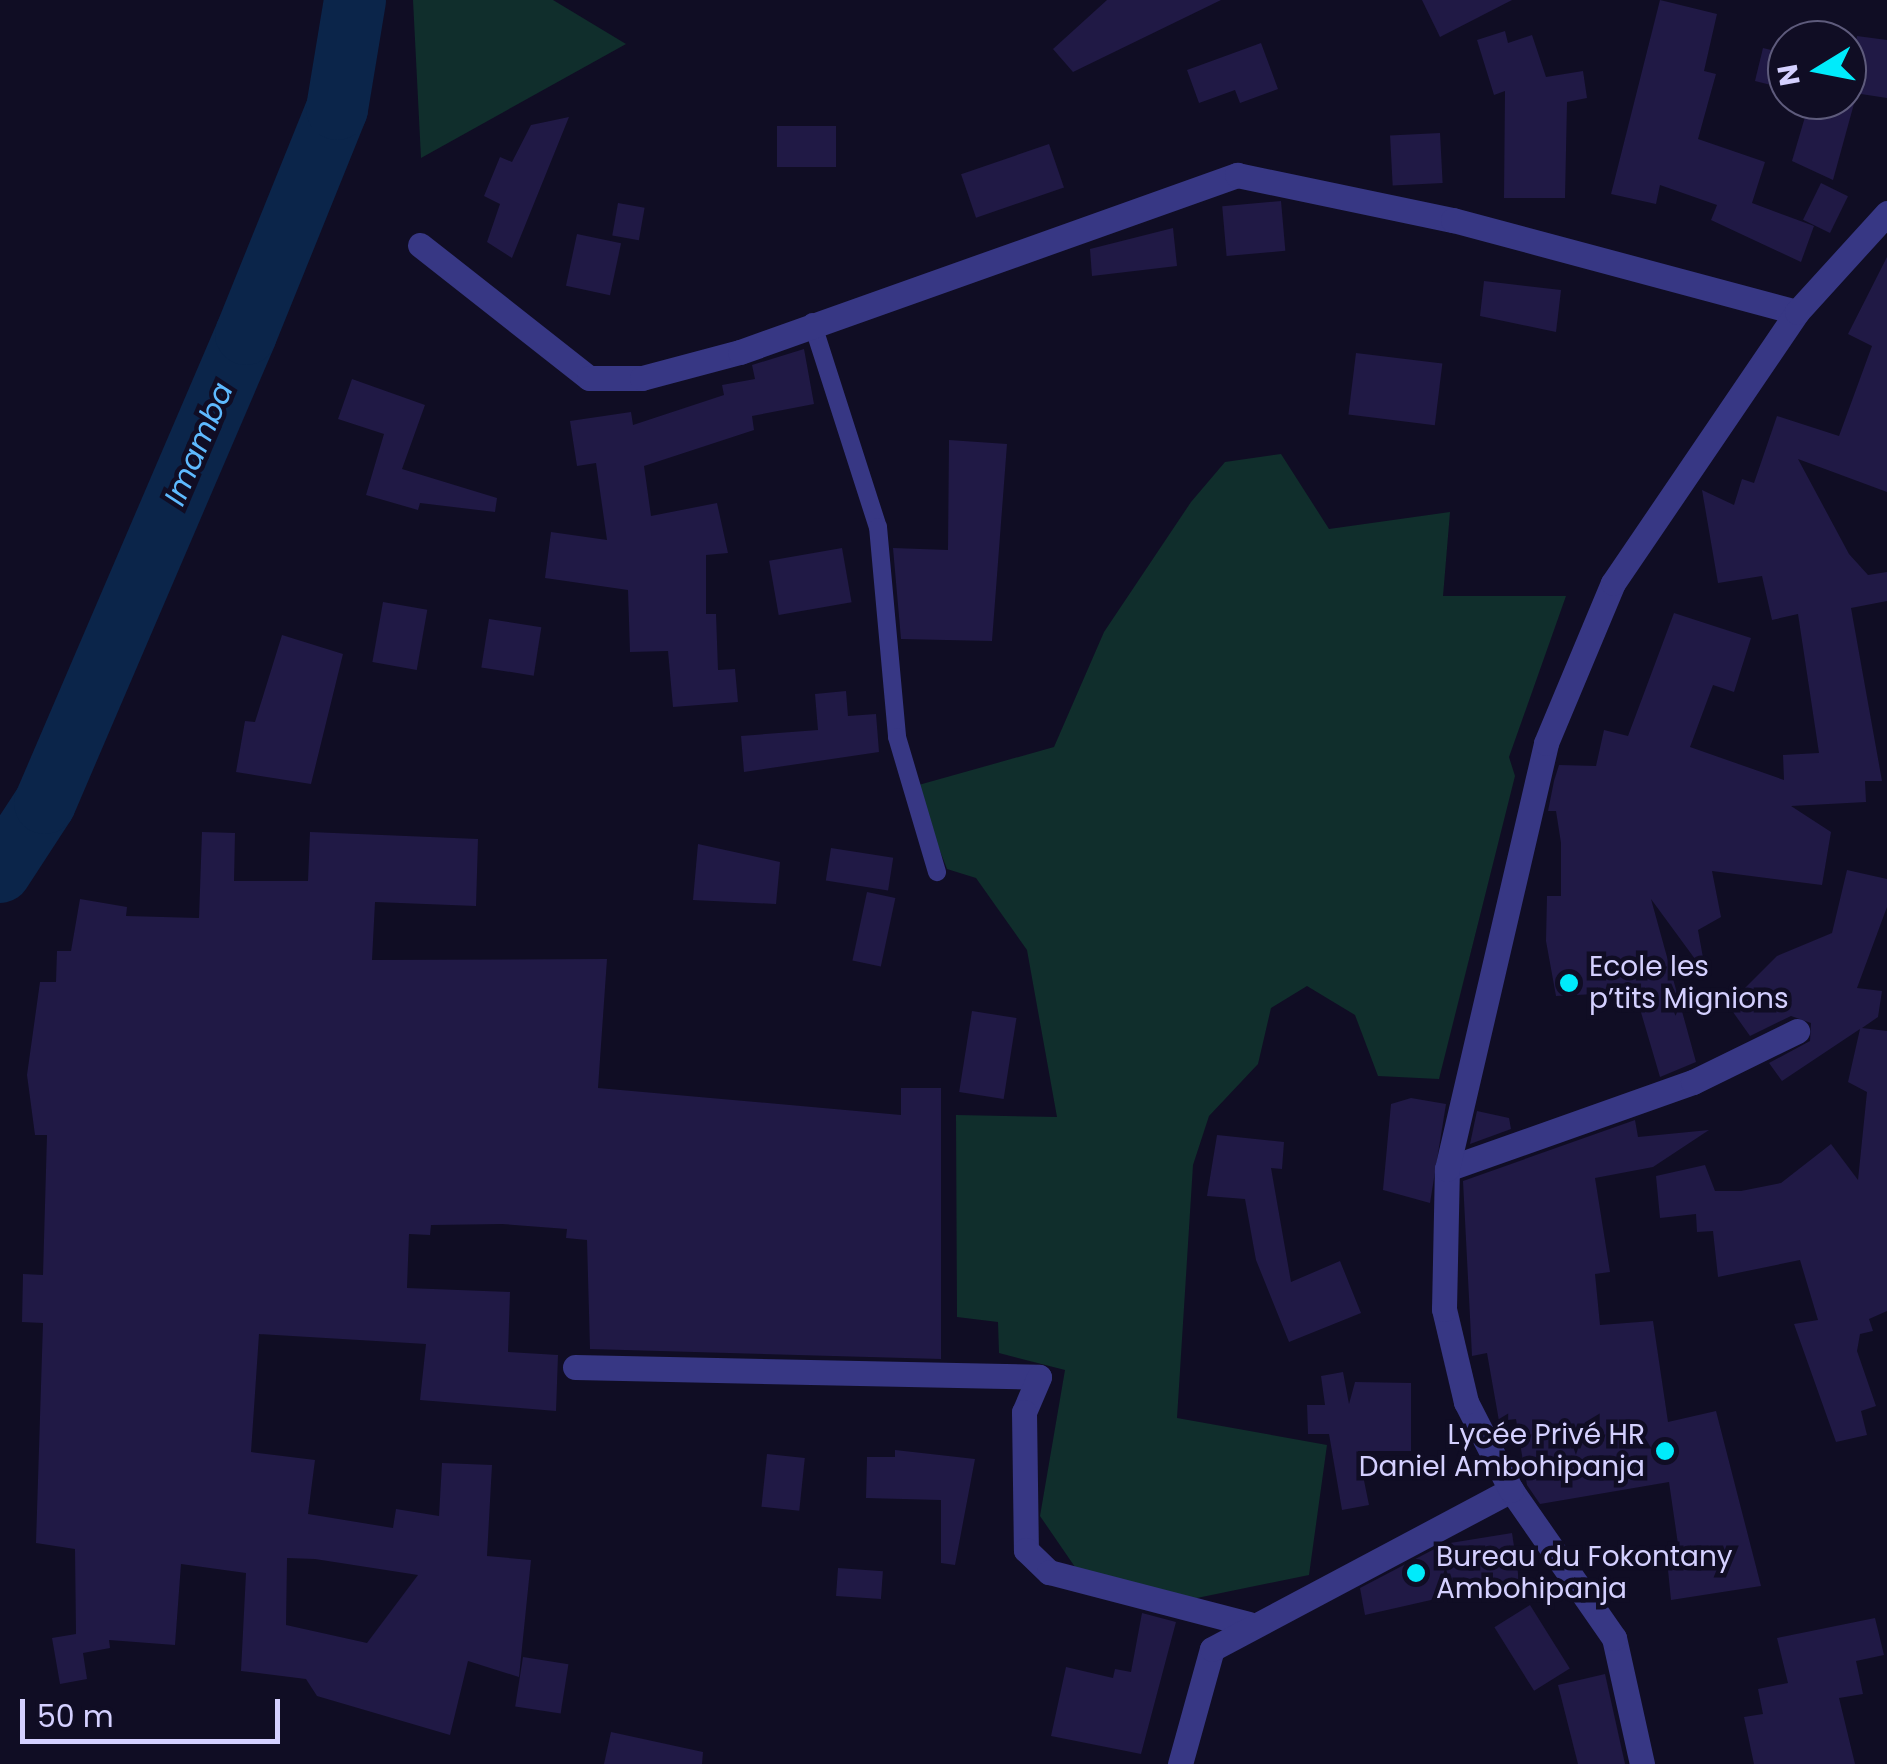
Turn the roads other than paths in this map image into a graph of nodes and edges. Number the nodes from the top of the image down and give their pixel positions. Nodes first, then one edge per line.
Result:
1 (1887, 213) edge
2 (420, 245) dead end
3 (1796, 312) junction
4 (812, 322) junction
5 (937, 872) dead end
6 (1797, 1031) dead end
7 (1447, 1168) junction
8 (575, 1367) dead end
9 (1511, 1490) junction
10 (1248, 1624) junction
11 (1180, 1764) edge
12 (1642, 1764) edge

1 - 3 street
2 - 4 street
3 - 4 street
3 - 7 street
4 - 5 lane
6 - 7 street
7 - 9 street
8 - 10 street
9 - 10 street
9 - 12 street
10 - 11 street

